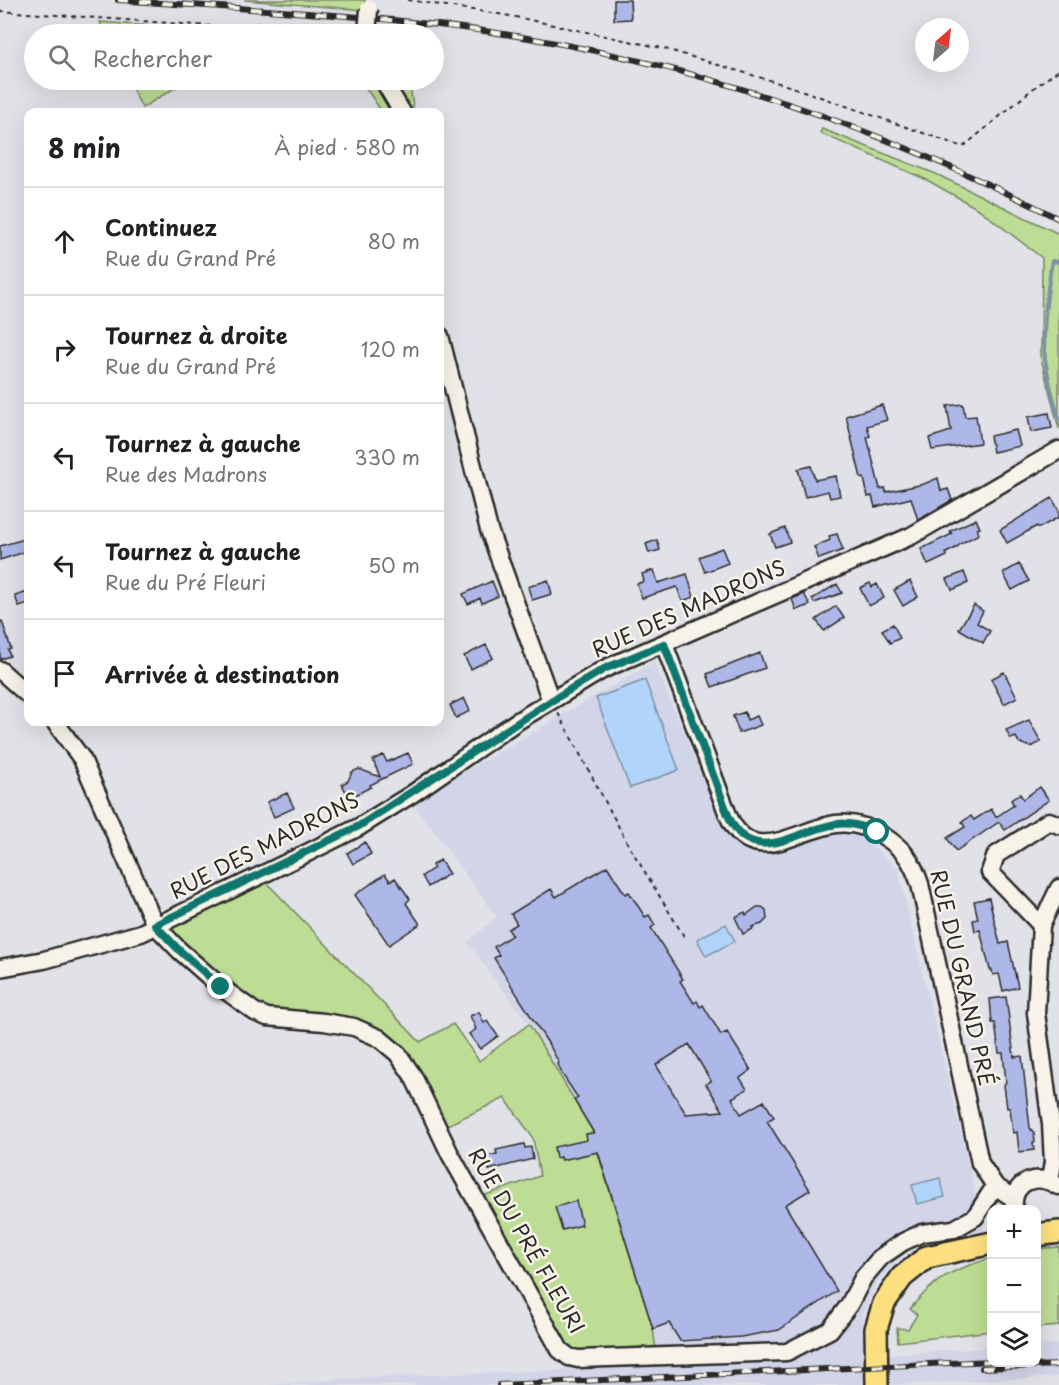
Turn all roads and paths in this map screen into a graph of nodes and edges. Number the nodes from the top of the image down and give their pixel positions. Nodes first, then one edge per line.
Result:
1 (408, 0) edge
2 (370, 5) edge
3 (0, 11) edge
4 (182, 24) edge
5 (368, 24) edge
6 (1059, 70) edge
7 (389, 90) edge
8 (400, 108) edge
9 (444, 352) edge
10 (1059, 450) edge
11 (664, 644) junction
12 (0, 670) edge
13 (24, 691) edge
14 (551, 701) junction
15 (58, 726) edge
16 (1059, 825) edge
17 (1059, 888) edge
18 (155, 925) junction
19 (1041, 925) junction
20 (685, 938) dead end
21 (0, 968) edge
22 (1055, 1184) edge
23 (995, 1186) junction
24 (1013, 1204) edge
25 (987, 1244) edge
26 (877, 1385) edge

1 - 6 path
2 - 5 street, bridge
3 - 4 path
7 - 8 street
9 - 14 street
10 - 11 street, RUE DES MADRONS
11 - 14 street, RUE DES MADRONS
11 - 23 street, RUE DU GRAND PRÉ
12 - 13 street
14 - 18 street, RUE DES MADRONS
14 - 20 path
15 - 18 street
16 - 19 street
17 - 19 street
18 - 21 street, RUE DES MADRONS
18 - 23 street, RUE DU PRÉ FLEURI
19 - 22 street
22 - 24 street
23 - 24 street, RUE DU GRAND PRÉ
25 - 26 main road

